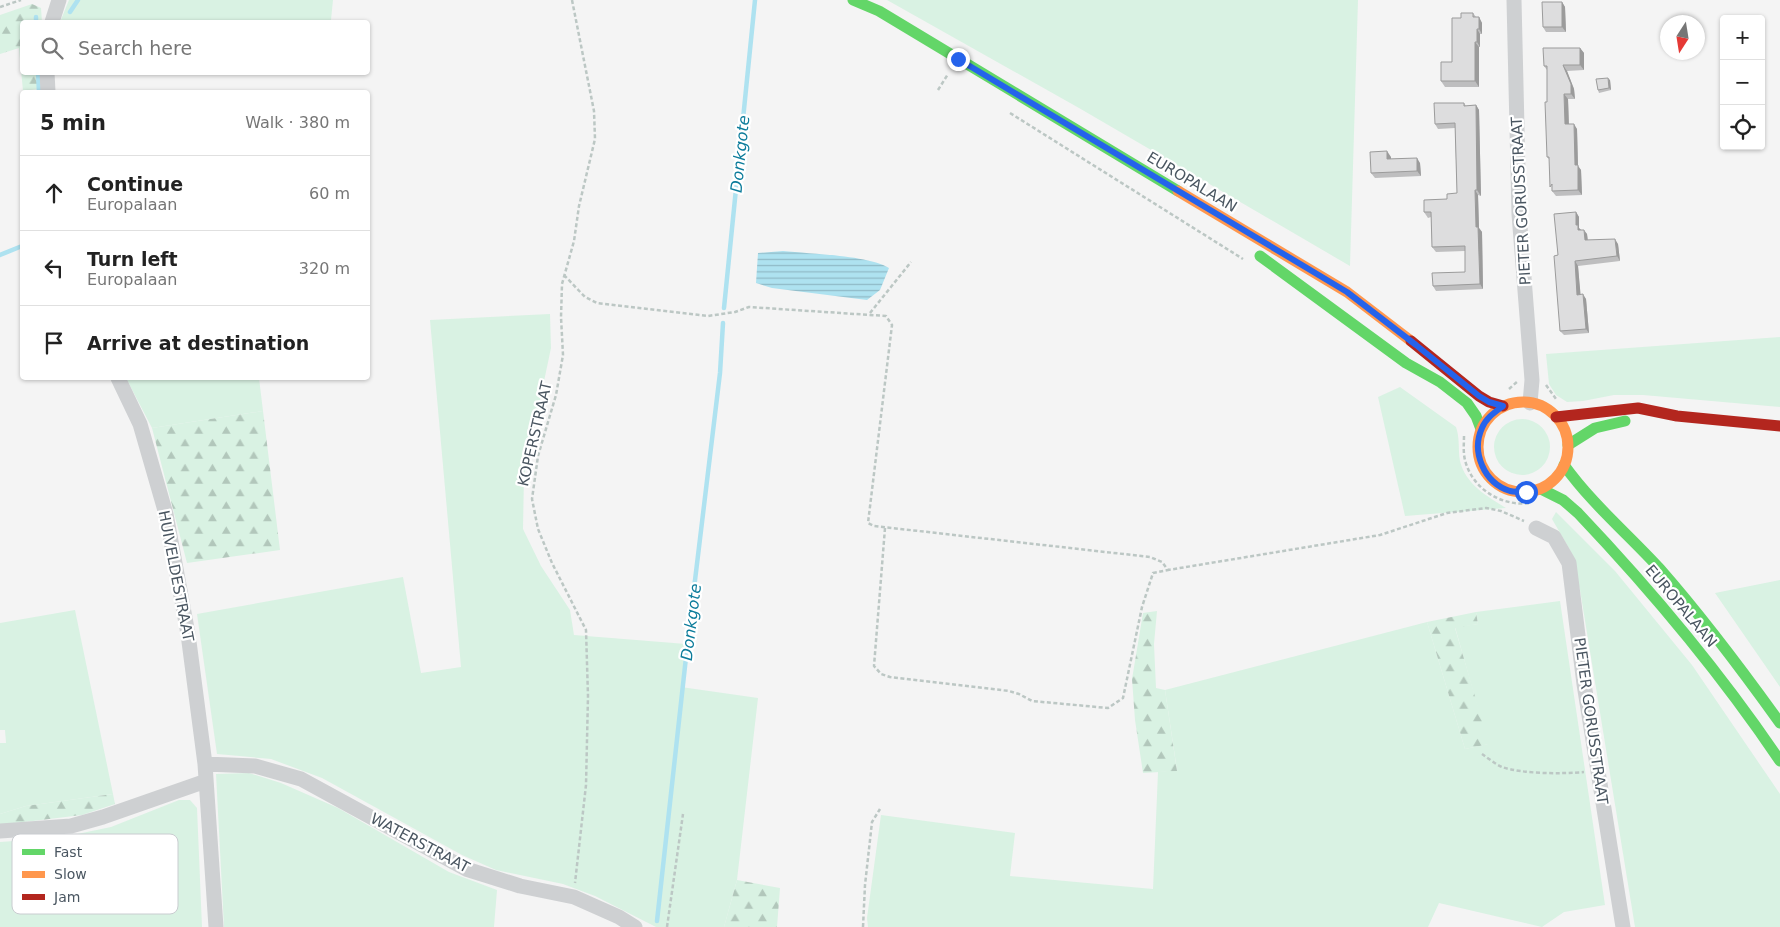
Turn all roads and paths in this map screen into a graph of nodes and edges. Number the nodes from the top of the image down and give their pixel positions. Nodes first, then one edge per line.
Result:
1 (21, 0) edge
2 (59, 0) edge
3 (572, 0) edge
4 (852, 0) edge
5 (1514, 0) edge
6 (0, 7) edge
7 (53, 20) edge
8 (47, 75) edge
9 (48, 90) edge
10 (1004, 109) dead end
11 (1134, 178) dead end
12 (1247, 255) joint
13 (911, 262) dead end
14 (564, 275) junction
15 (870, 313) junction
16 (119, 380) edge
17 (1544, 380) dead end
18 (1530, 402) junction
19 (1562, 404) dead end
20 (1503, 406) junction
21 (1677, 416) junction
22 (1556, 417) junction
23 (1780, 426) edge
24 (1481, 429) junction
25 (1465, 431) dead end
26 (1568, 445) junction
27 (1564, 465) junction
28 (1541, 489) junction
29 (1535, 502) dead end
30 (885, 528) junction
31 (1536, 528) joint
32 (1168, 570) junction
33 (1780, 724) edge
34 (1482, 754) dead end
35 (1780, 761) edge
36 (206, 764) junction
37 (1598, 770) junction
38 (206, 781) junction
39 (880, 808) dead end
40 (683, 814) dead end
41 (0, 831) edge
42 (574, 897) junction
43 (216, 927) edge
44 (635, 927) edge
45 (667, 927) edge
46 (863, 927) edge
47 (1623, 927) edge

1 - 6 path
2 - 7 street
3 - 14 path, KOPERSTRAAT
4 - 11 main road, EUROPALAAN
4 - 20 main road, EUROPALAAN
5 - 18 street, PIETER GORUSSTRAAT
8 - 9 street
10 - 12 path
12 - 24 main road
13 - 15 path
14 - 15 path
14 - 42 path, KOPERSTRAAT
15 - 30 path
16 - 36 street, HUIVELDESTRAAT
17 - 19 path
18 - 20 main road
18 - 22 main road
20 - 24 main road
21 - 22 main road
21 - 23 main road
21 - 26 main road
22 - 26 main road
24 - 28 main road
25 - 29 path
26 - 27 main road
27 - 28 main road
27 - 33 main road, EUROPALAAN
28 - 35 main road, EUROPALAAN
30 - 32 path
30 - 32 path
31 - 32 path
31 - 37 street, PIETER GORUSSTRAAT
34 - 37 path
36 - 38 street, HUIVELDESTRAAT
36 - 42 street, WATERSTRAAT
37 - 47 street, PIETER GORUSSTRAAT
38 - 41 street
38 - 43 street, HUIVELDESTRAAT
39 - 46 path
40 - 45 path
42 - 44 street, WATERSTRAAT

